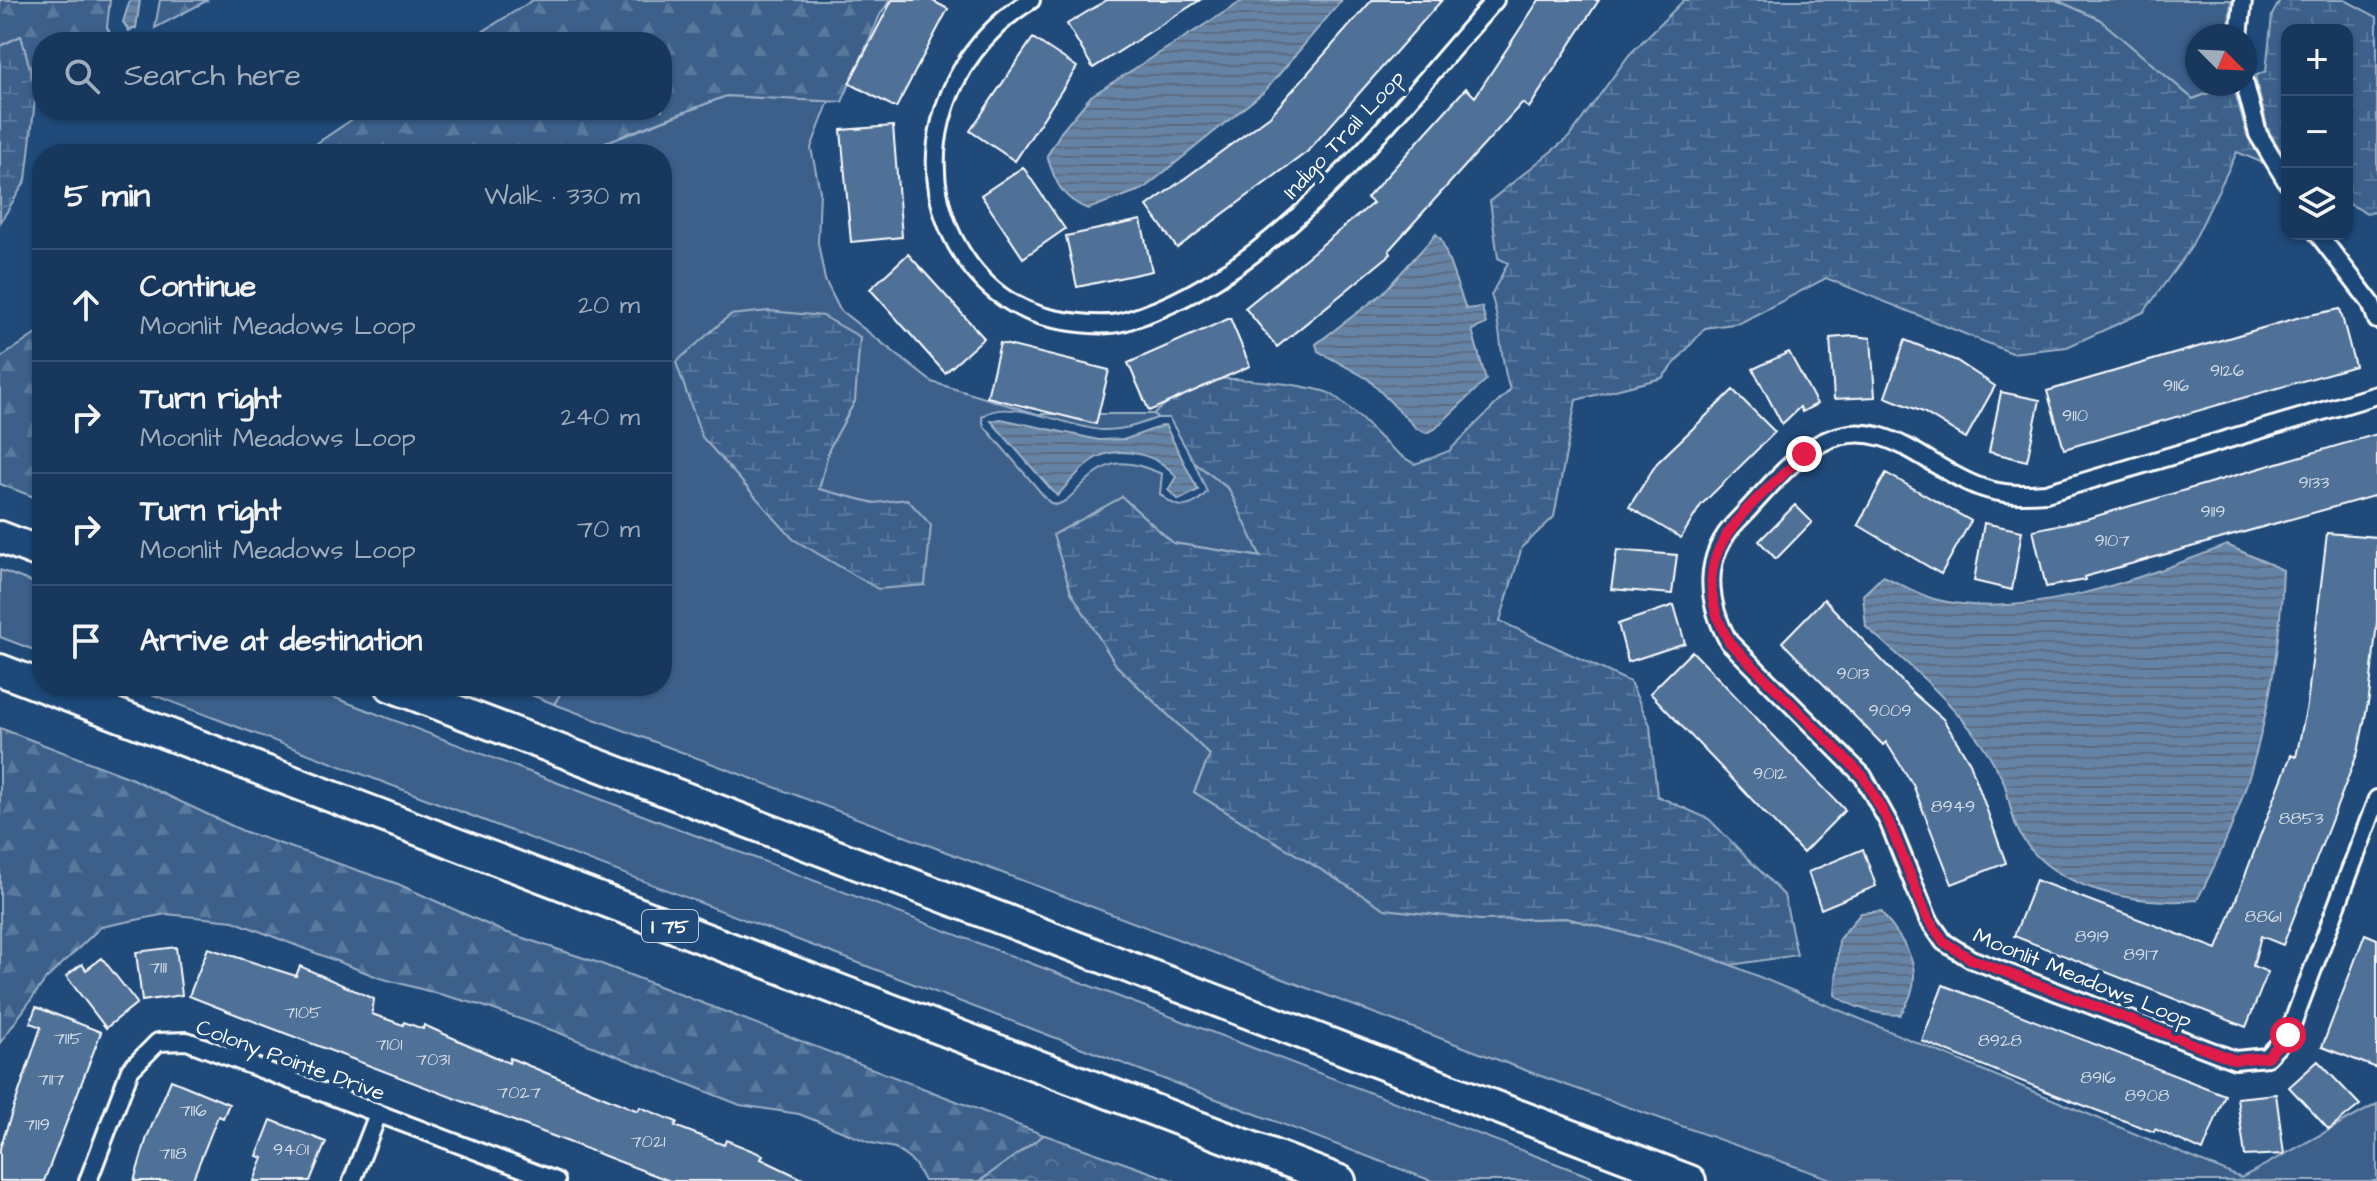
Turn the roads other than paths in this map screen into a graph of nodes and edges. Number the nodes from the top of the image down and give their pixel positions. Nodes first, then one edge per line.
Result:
1 (1031, 0) edge
2 (1495, 0) edge
3 (2243, 0) edge
4 (2240, 24) edge
5 (2248, 96) edge
6 (2281, 172) edge
7 (2323, 240) edge
8 (2377, 320) edge
9 (2377, 395) edge
10 (0, 537) edge
11 (32, 549) edge
12 (0, 670) edge
13 (32, 682) edge
14 (68, 696) edge
15 (417, 696) edge
16 (2377, 799) edge
17 (378, 1114) junction
18 (88, 1181) edge
19 (352, 1181) edge
20 (556, 1181) edge
21 (1340, 1181) edge
22 (1690, 1181) edge

1 - 2 street, Indigo Trail Loop
3 - 4 street
5 - 6 street
7 - 8 street
9 - 16 street, Moonlit Meadows Loop
10 - 11 highway
12 - 13 highway, I 75
14 - 21 highway, I 75
15 - 22 highway
17 - 18 street, Colony Pointe Drive
17 - 19 street
17 - 20 street, Colony Pointe Drive

